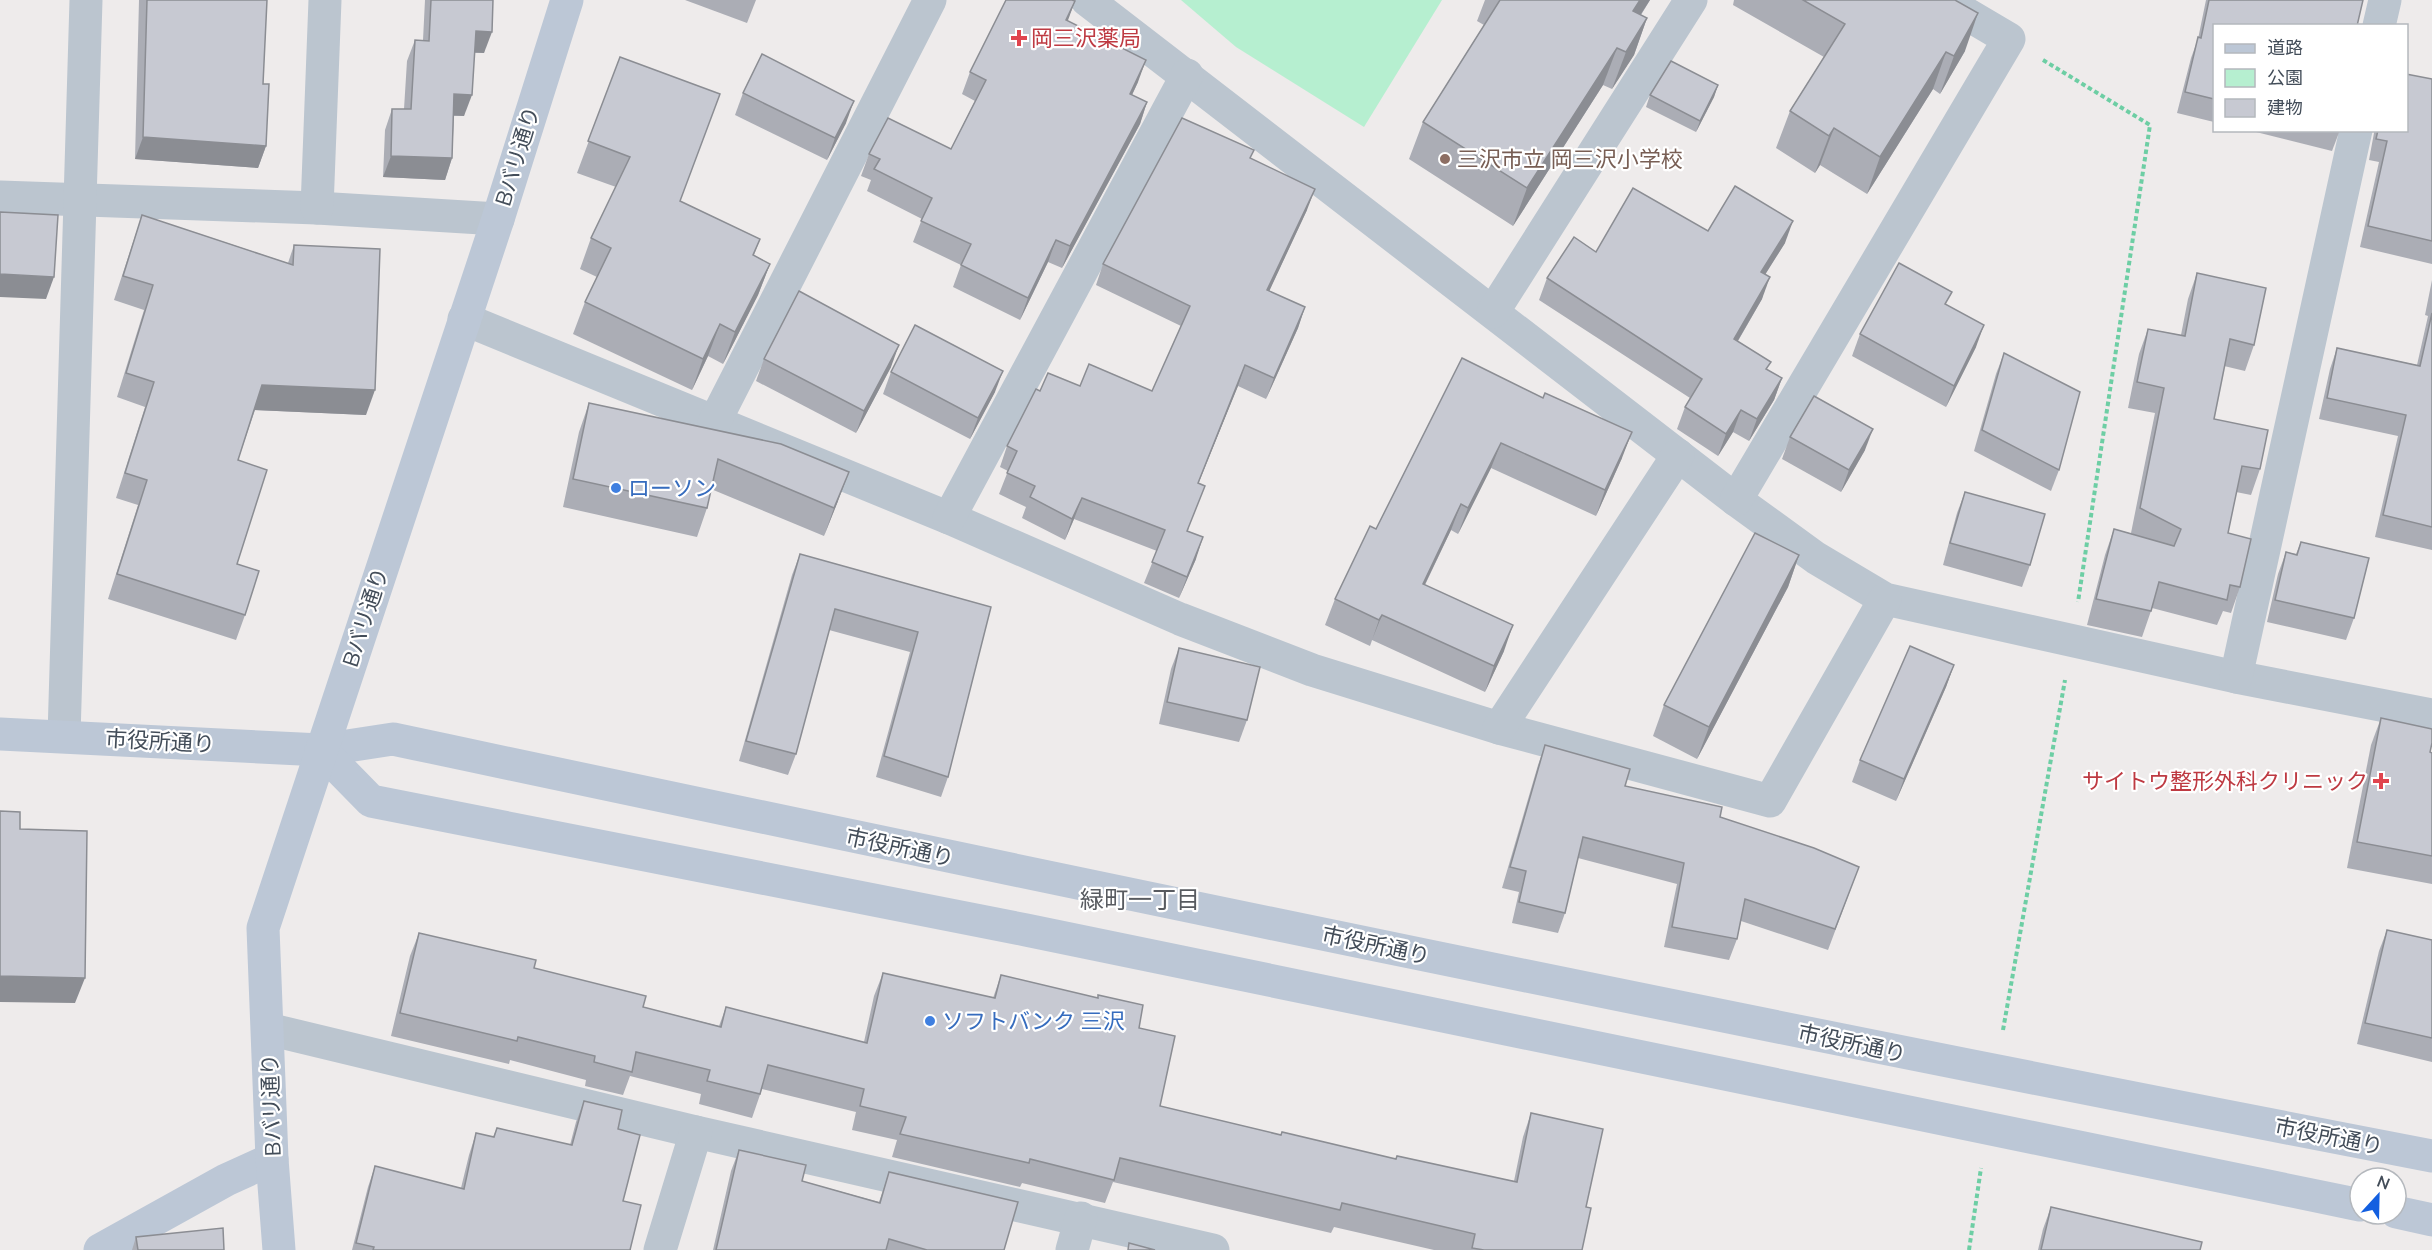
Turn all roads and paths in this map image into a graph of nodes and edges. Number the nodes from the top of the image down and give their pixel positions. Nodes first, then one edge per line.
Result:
1 (86, 0) edge
2 (324, 0) edge
3 (567, 0) edge
4 (930, 0) edge
5 (1088, 0) edge
6 (1692, 0) edge
7 (1943, 0) edge
8 (2385, 0) edge
9 (2379, 24) edge
10 (2009, 39) junction
11 (1186, 75) junction
12 (2356, 132) edge
13 (0, 197) edge
14 (79, 200) junction
15 (316, 208) junction
16 (498, 219) junction
17 (1493, 312) junction
18 (464, 319) junction
19 (714, 423) junction
20 (1678, 455) junction
21 (1736, 500) junction
22 (950, 518) junction
23 (1885, 599) junction
24 (2072, 641) junction
25 (2236, 677) junction
26 (2432, 715) edge
27 (1499, 728) junction
28 (0, 734) edge
29 (64, 736) junction
30 (321, 750) junction
31 (268, 1029) junction
32 (1996, 1072) junction
33 (1987, 1129) junction
34 (696, 1132) junction
35 (2432, 1156) edge
36 (272, 1159) junction
37 (2348, 1203) edge
38 (2408, 1215) edge
39 (1081, 1218) junction
40 (2432, 1220) edge
41 (100, 1250) edge
42 (279, 1250) edge
43 (660, 1250) edge
44 (1072, 1250) edge
45 (1213, 1250) edge
46 (1969, 1250) edge

1 - 14 street
2 - 15 street
3 - 16 street, Bバリ通り
4 - 19 street
5 - 11 street
6 - 17 street
7 - 10 street
8 - 9 street
10 - 21 street
10 - 24 path
11 - 17 street
11 - 22 street
12 - 25 street
13 - 14 street
14 - 15 street
14 - 29 street
15 - 16 street
16 - 18 street, Bバリ通り
17 - 20 street
18 - 19 street
18 - 30 street, Bバリ通り
19 - 22 street
20 - 21 street
20 - 27 street
21 - 23 street
22 - 27 street
23 - 24 street
23 - 27 street
24 - 25 street
24 - 32 path
25 - 26 street
28 - 29 street, 市役所通り
29 - 30 street, 市役所通り
30 - 31 street, Bバリ通り
30 - 32 street, 市役所通り
30 - 33 street
31 - 34 street
31 - 36 street, Bバリ通り
32 - 35 street, 市役所通り
33 - 37 street
33 - 46 path
34 - 39 street
34 - 43 street
36 - 41 street
36 - 42 street, Bバリ通り
38 - 40 street
39 - 44 street
39 - 45 street

